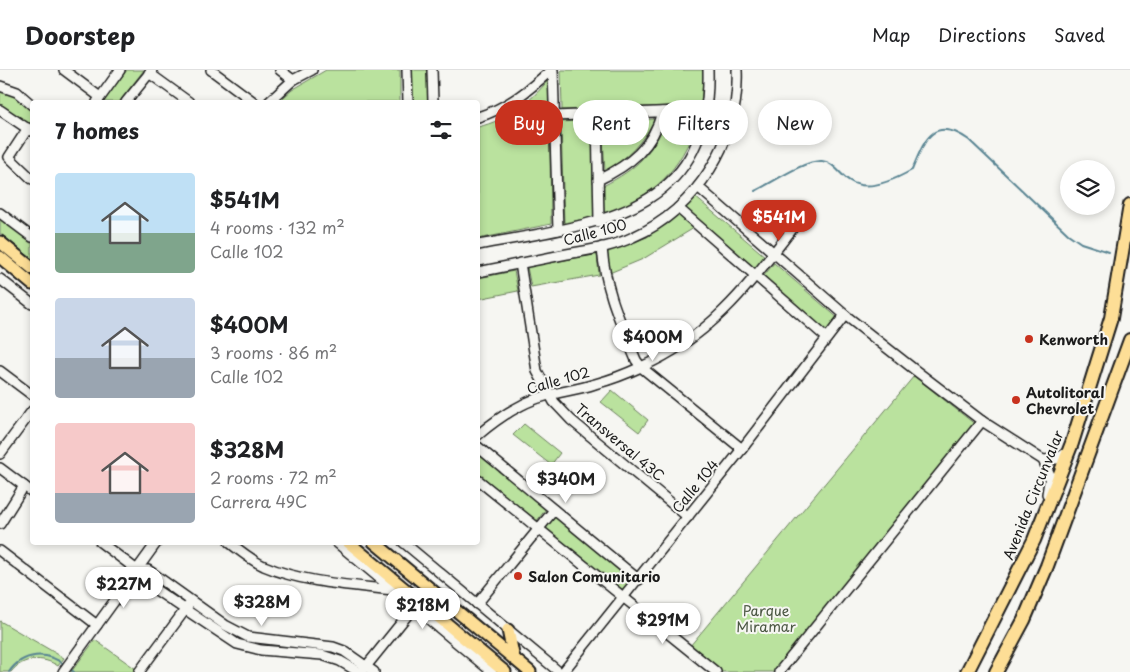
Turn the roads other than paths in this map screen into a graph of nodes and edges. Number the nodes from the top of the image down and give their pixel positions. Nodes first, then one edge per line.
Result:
1 (64, 70) edge
2 (120, 70) edge
3 (211, 70) edge
4 (280, 70) edge
5 (312, 70) edge
6 (407, 70) edge
7 (432, 70) edge
8 (552, 70) edge
9 (708, 70) edge
10 (737, 70) edge
11 (150, 72) edge
12 (294, 80) junction
13 (0, 86) edge
14 (98, 100) edge
15 (128, 100) edge
16 (186, 100) edge
17 (251, 100) edge
18 (271, 100) edge
19 (408, 100) edge
20 (433, 100) edge
21 (553, 100) edge
22 (706, 100) edge
23 (30, 103) edge
24 (0, 110) edge
25 (480, 116) edge
26 (659, 120) edge
27 (30, 130) edge
28 (555, 145) edge
29 (597, 145) edge
30 (694, 145) edge
31 (30, 177) edge
32 (598, 180) junction
33 (698, 187) junction
34 (1130, 205) edge
35 (678, 208) junction
36 (0, 213) edge
37 (800, 219) dead end
38 (599, 222) junction
39 (558, 230) junction
40 (30, 233) edge
41 (0, 242) edge
42 (480, 246) edge
43 (602, 247) junction
44 (774, 252) junction
45 (0, 258) edge
46 (520, 263) junction
47 (30, 266) edge
48 (480, 272) edge
49 (755, 276) junction
50 (0, 279) edge
51 (30, 282) edge
52 (30, 302) edge
53 (845, 315) junction
54 (827, 338) junction
55 (1130, 340) edge
56 (641, 367) junction
57 (0, 371) edge
58 (30, 394) edge
59 (549, 395) junction
60 (30, 414) edge
61 (982, 421) junction
62 (480, 434) edge
63 (480, 449) edge
64 (742, 449) junction
65 (1069, 451) junction
66 (0, 454) edge
67 (1043, 460) junction
68 (0, 468) edge
69 (480, 482) edge
70 (24, 486) junction
71 (30, 490) edge
72 (554, 510) junction
73 (688, 517) junction
74 (0, 524) edge
75 (538, 529) junction
76 (1038, 529) junction
77 (104, 545) edge
78 (155, 545) edge
79 (233, 545) edge
80 (340, 545) edge
81 (352, 545) edge
82 (378, 545) edge
83 (406, 545) edge
84 (0, 551) edge
85 (137, 570) junction
86 (639, 580) junction
87 (393, 590) junction
88 (624, 598) junction
89 (191, 602) junction
90 (477, 604) junction
91 (414, 607) junction
92 (185, 611) junction
93 (97, 625) junction
94 (508, 630) junction
95 (447, 634) junction
96 (482, 653) junction
97 (514, 659) junction
98 (65, 669) edge
99 (144, 670) edge
100 (362, 670) edge
101 (374, 672) edge
102 (492, 672) edge
103 (505, 672) edge
104 (530, 672) edge
105 (561, 672) edge
106 (716, 672) edge
107 (778, 672) edge
108 (966, 672) edge
109 (996, 672) edge

1 - 14 street
2 - 14 street
3 - 17 street
4 - 12 street
5 - 12 street
6 - 19 street
7 - 20 street
8 - 21 street
8 - 25 street
9 - 22 street, Calle 100
10 - 33 street, Calle 100
11 - 15 street
11 - 16 street
12 - 18 street
13 - 23 street
24 - 27 street
26 - 32 street
27 - 31 street
28 - 39 street
29 - 32 street
30 - 38 street, Calle 100
32 - 38 street
33 - 35 street, Calle 100
33 - 44 street
34 - 65 highway, Avenida Circunvalar
35 - 43 street, Calle 100
35 - 49 street
36 - 40 street
37 - 44 street, Calle 102
38 - 39 street, Calle 100
39 - 42 street, Calle 100
41 - 47 main road
43 - 46 street, Calle 100
43 - 56 street
44 - 49 street, Calle 102
44 - 53 street
45 - 51 main road
46 - 48 street, Calle 100
46 - 59 street, Transversal 43C
49 - 54 street
49 - 56 street, Calle 102
50 - 52 street
53 - 54 street, Calle 104
53 - 61 street
54 - 64 street, Calle 104
55 - 109 highway
56 - 59 street, Calle 102
56 - 64 street
57 - 58 street
59 - 62 street, Calle 102
59 - 73 street, Transversal 43C
60 - 66 street
61 - 67 street
61 - 107 street
63 - 72 street
64 - 73 street, Calle 104
65 - 67 street
65 - 76 highway, Avenida Circunvalar
67 - 76 street
68 - 70 street
69 - 75 street
70 - 71 street
70 - 74 street
72 - 75 street
72 - 86 street
73 - 86 street, Calle 104
75 - 88 street
75 - 90 street
76 - 108 highway, Avenida Circunvalar
77 - 85 street
78 - 85 street
79 - 87 street
80 - 87 street
81 - 96 main road
82 - 97 main road
83 - 90 street
84 - 93 street
85 - 89 street
85 - 92 street
85 - 93 street
86 - 88 street, Calle 104
87 - 91 street
88 - 105 street, Calle 104
88 - 106 street
89 - 92 street
89 - 100 street
90 - 94 street
91 - 95 street
91 - 100 street
92 - 99 street
92 - 100 street
93 - 98 street
94 - 97 main road
94 - 105 street
95 - 96 main road
95 - 102 street
96 - 103 main road
97 - 104 main road
100 - 101 street

